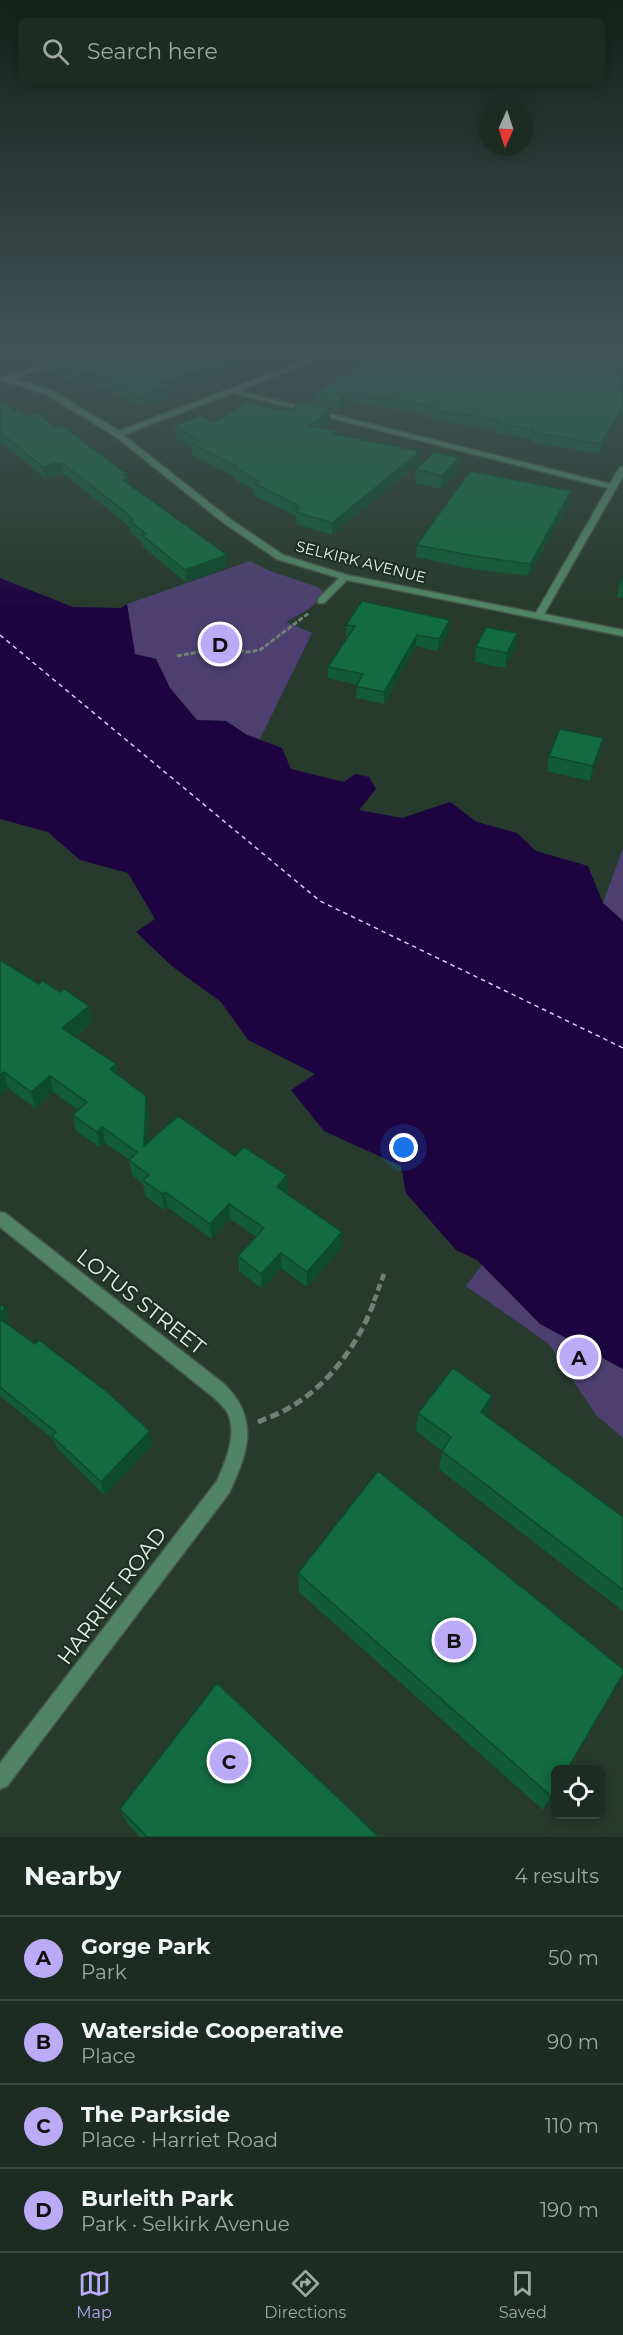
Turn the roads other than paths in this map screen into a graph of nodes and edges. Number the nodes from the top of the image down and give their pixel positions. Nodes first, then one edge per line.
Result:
1 (121, 437) edge
2 (413, 437) edge
3 (623, 469) edge
4 (613, 487) junction
5 (345, 577) junction
6 (321, 601) road end
7 (539, 616) junction
8 (623, 633) edge
9 (0, 1218) edge
10 (239, 1431) joint
11 (0, 1779) edge

1 - 5 street, SELKIRK AVENUE
2 - 4 street
3 - 4 street
4 - 7 street
5 - 6 street
5 - 7 street, SELKIRK AVENUE
7 - 8 street, SELKIRK AVENUE
9 - 10 street, LOTUS STREET
10 - 11 street, HARRIET ROAD

